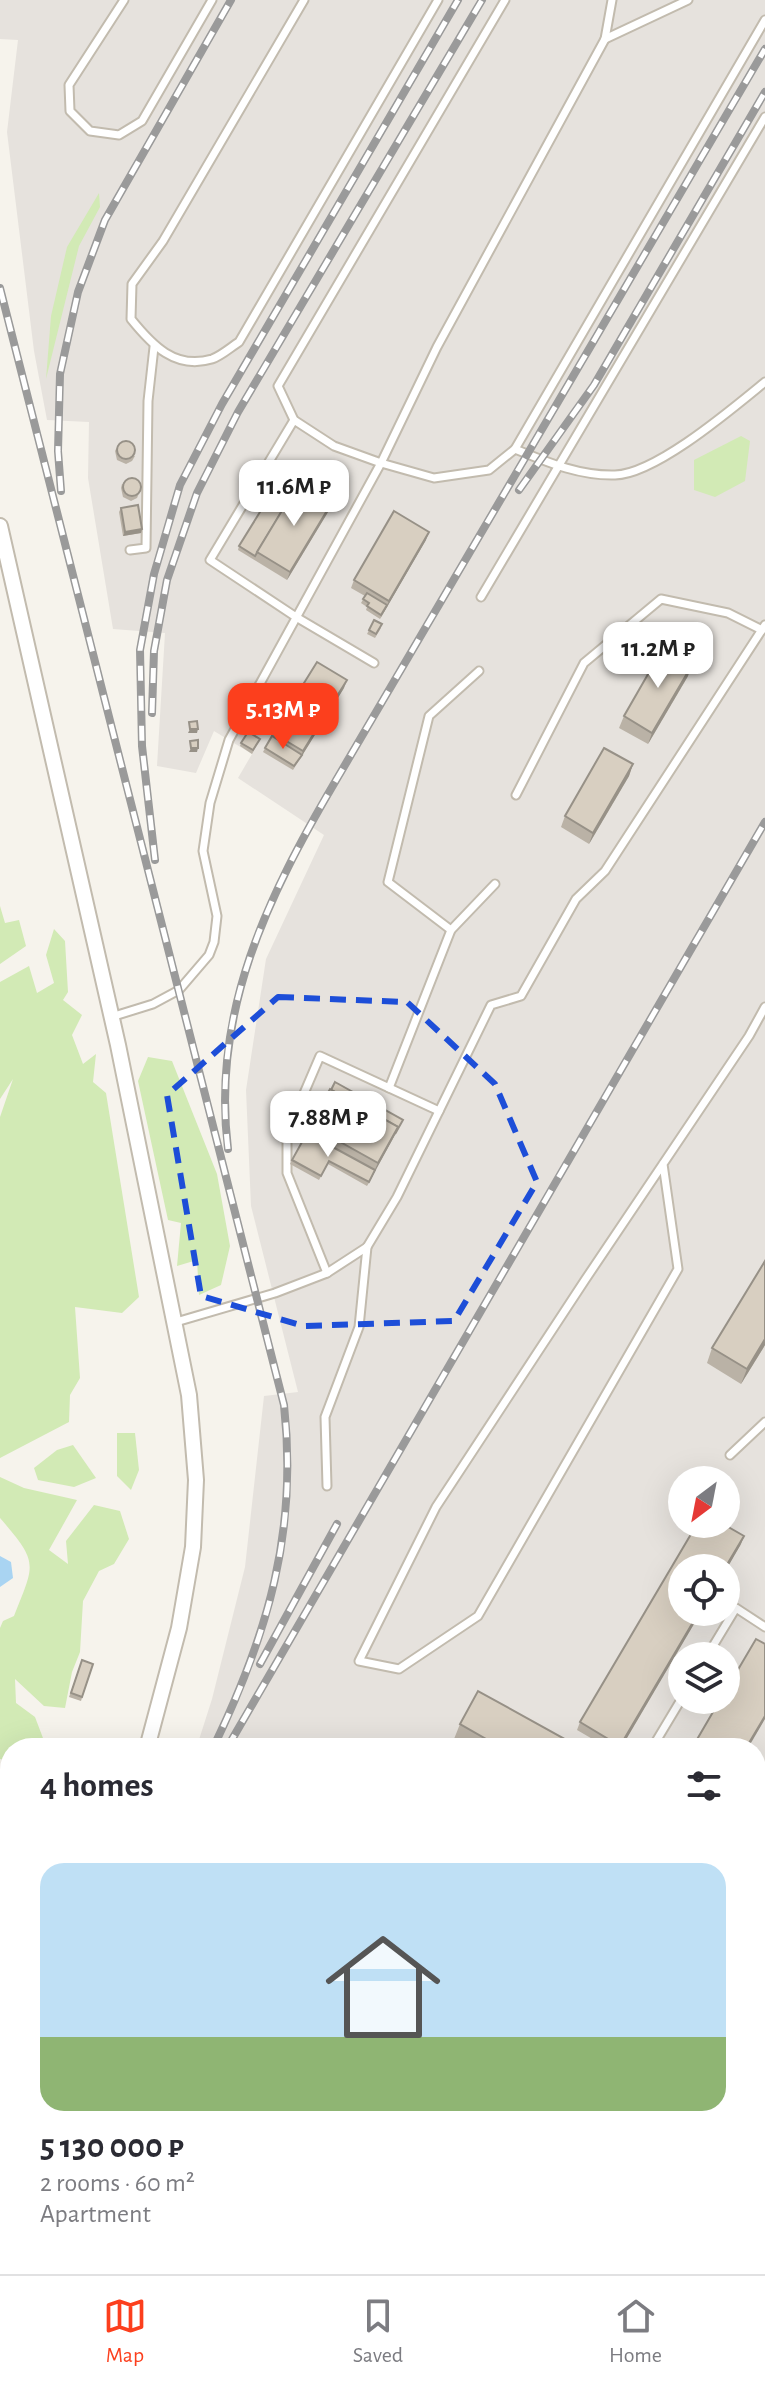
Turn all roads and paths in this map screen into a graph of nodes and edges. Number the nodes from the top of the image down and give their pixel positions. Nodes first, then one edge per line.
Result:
1 (124, 0) edge
2 (212, 0) edge
3 (304, 0) edge
4 (438, 0) edge
5 (505, 0) edge
6 (612, 0) edge
7 (688, 0) edge
8 (765, 20) edge
9 (605, 39) junction
10 (765, 117) edge
11 (154, 347) junction
12 (765, 382) edge
13 (294, 420) junction
14 (515, 449) junction
15 (381, 463) junction
16 (559, 466) junction
17 (0, 526) edge
18 (130, 550) dead end
19 (481, 597) dead end
20 (296, 617) junction
21 (763, 628) edge
22 (374, 663) dead end
23 (479, 671) dead end
24 (516, 795) dead end
25 (495, 884) dead end
26 (451, 930) junction
27 (765, 1007) edge
28 (111, 1017) junction
29 (389, 1088) junction
30 (439, 1111) junction
31 (663, 1164) junction
32 (367, 1247) junction
33 (327, 1273) junction
34 (176, 1322) junction
35 (765, 1422) edge
36 (730, 1455) dead end
37 (327, 1486) dead end
38 (765, 1627) edge
39 (715, 1642) edge
40 (672, 1714) edge
41 (150, 1738) edge
42 (658, 1738) edge

1 - 2 lane
3 - 11 lane
4 - 11 lane
5 - 13 lane
6 - 9 lane
7 - 9 lane
8 - 14 lane
9 - 15 lane
10 - 16 lane
11 - 18 lane
12 - 16 lane
13 - 15 lane
13 - 20 lane
14 - 15 lane
14 - 16 lane
15 - 20 lane
16 - 19 lane
17 - 28 street
20 - 22 lane
20 - 28 lane
21 - 24 lane
21 - 30 lane
23 - 26 lane
25 - 26 lane
26 - 29 lane
27 - 31 lane
28 - 34 street
29 - 30 lane
29 - 33 lane
30 - 32 lane
31 - 31 lane
32 - 33 lane
32 - 37 lane
33 - 34 lane
34 - 41 street
35 - 36 lane
38 - 39 lane
40 - 42 lane

